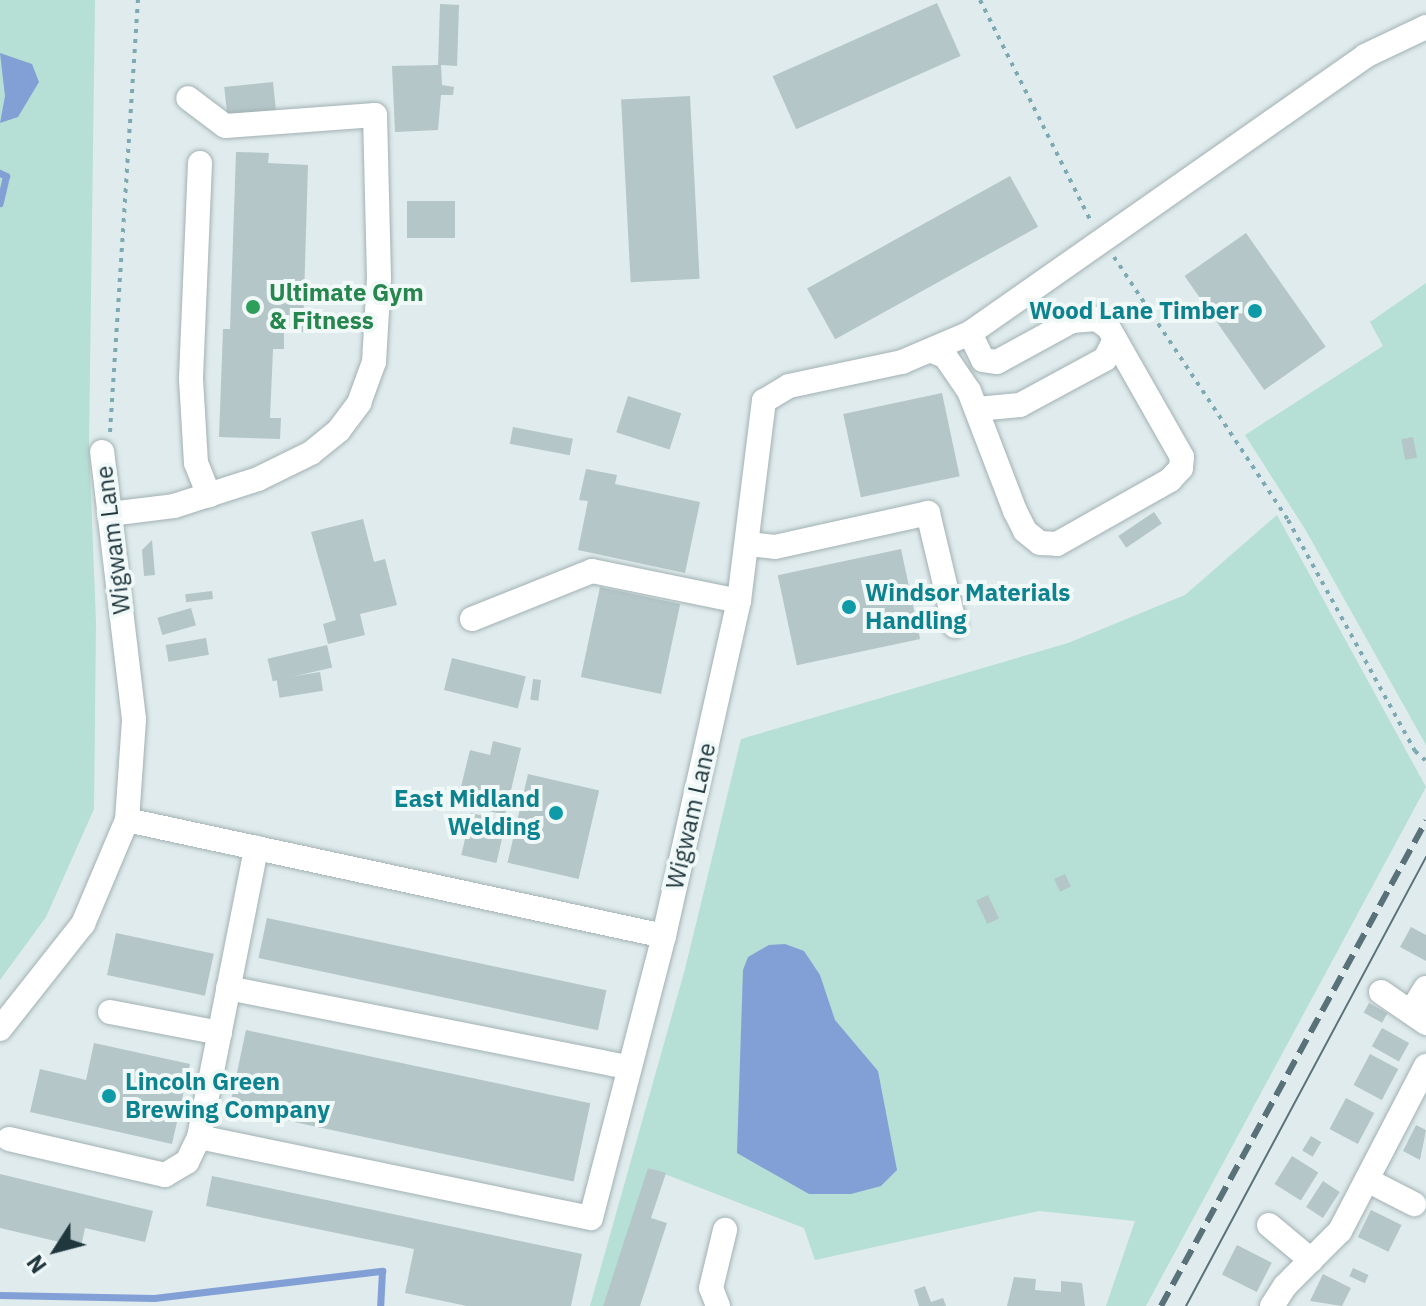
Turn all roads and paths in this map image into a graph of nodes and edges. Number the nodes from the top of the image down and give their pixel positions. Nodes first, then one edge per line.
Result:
1 (138, 0) edge
2 (980, 0) edge
3 (1426, 27) edge
4 (188, 98) dead end
5 (200, 163) dead end
6 (1103, 240) junction
7 (970, 333) junction
8 (1115, 339) junction
9 (932, 351) junction
10 (977, 409) junction
11 (102, 452) joint
12 (209, 495) junction
13 (110, 514) junction
14 (748, 544) junction
15 (739, 601) junction
16 (472, 619) dead end
17 (955, 626) dead end
18 (1426, 761) edge
19 (127, 820) junction
20 (256, 848) junction
21 (664, 936) junction
22 (228, 988) junction
23 (1426, 988) edge
24 (1381, 992) dead end
25 (110, 1012) dead end
26 (1419, 1017) edge
27 (0, 1029) edge
28 (220, 1033) junction
29 (1426, 1066) edge
30 (628, 1067) junction
31 (199, 1137) junction
32 (9, 1139) dead end
33 (1367, 1180) junction
34 (1414, 1204) dead end
35 (1269, 1225) dead end
36 (725, 1230) dead end
37 (1311, 1260) junction
38 (718, 1306) edge
39 (1272, 1306) edge

1 - 11 path
2 - 6 path
3 - 6 street, Wigwam Lane
4 - 12 street
5 - 12 street
6 - 7 street, Wigwam Lane
6 - 18 path
7 - 8 street
7 - 9 street, Wigwam Lane
8 - 10 street
8 - 10 street
9 - 10 street
9 - 14 street, Wigwam Lane
11 - 13 street, Wigwam Lane
12 - 13 street
13 - 19 street, Wigwam Lane
14 - 15 street, Wigwam Lane
14 - 17 street
15 - 16 street
15 - 21 street, Wigwam Lane
19 - 20 street
19 - 27 street, Wigwam Lane
20 - 21 street
20 - 22 street
21 - 30 street, Wigwam Lane
22 - 28 street
22 - 30 street
23 - 26 street
24 - 26 street
25 - 28 street
28 - 31 street
29 - 33 street
30 - 31 street, Wigwam Lane
31 - 32 street
33 - 34 street
33 - 37 street
35 - 37 street
36 - 38 street
37 - 39 street

